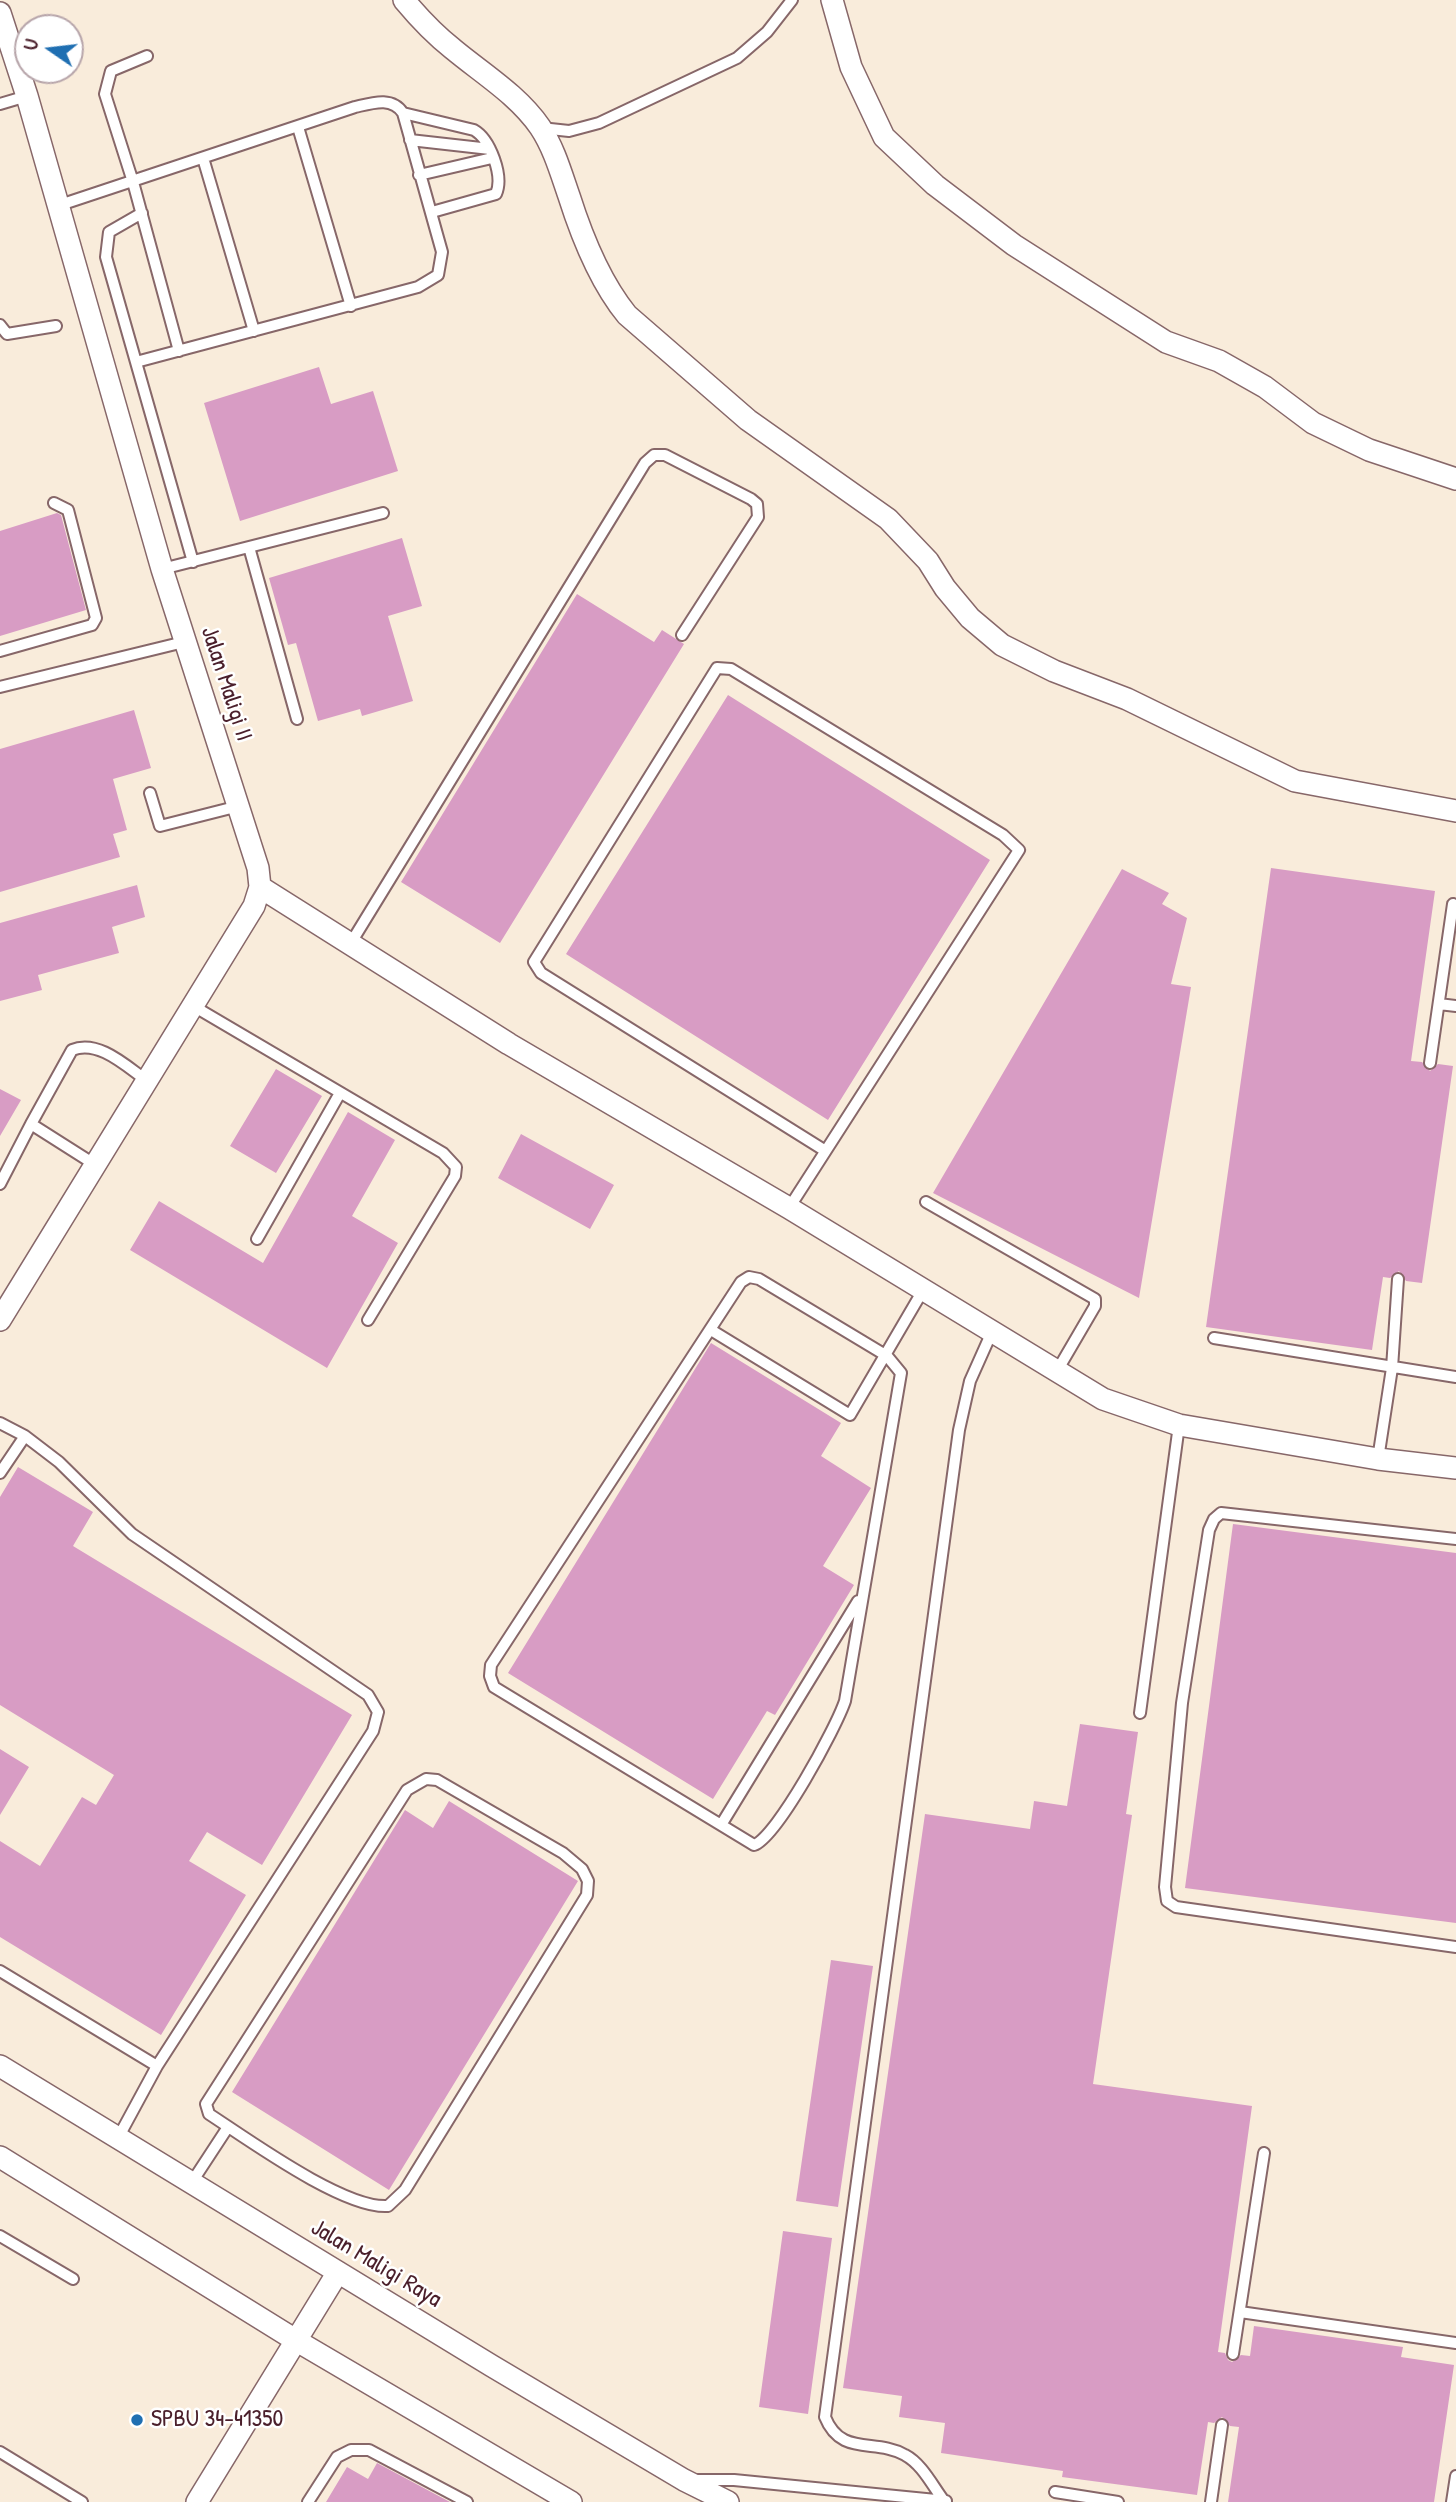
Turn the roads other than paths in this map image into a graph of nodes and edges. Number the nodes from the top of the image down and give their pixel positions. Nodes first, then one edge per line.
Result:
1 (404, 0) edge
2 (792, 0) edge
3 (832, 0) edge
4 (0, 13) edge
5 (148, 56) dead end
6 (27, 96) junction
7 (0, 104) edge
8 (402, 113) junction
9 (298, 127) junction
10 (541, 128) junction
11 (410, 140) junction
12 (491, 154) junction
13 (203, 158) junction
14 (419, 175) junction
15 (133, 182) junction
16 (57, 206) junction
17 (432, 212) junction
18 (142, 213) junction
19 (351, 306) junction
20 (0, 325) edge
21 (56, 326) dead end
22 (254, 331) junction
23 (179, 351) junction
24 (135, 362) junction
25 (1456, 479) edge
26 (54, 503) dead end
27 (383, 513) dead end
28 (249, 547) junction
29 (193, 562) junction
30 (162, 569) junction
31 (682, 635) dead end
32 (184, 642) junction
33 (0, 651) edge
34 (0, 687) edge
35 (297, 719) dead end
36 (150, 793) dead end
37 (239, 806) junction
38 (1456, 811) edge
39 (260, 887) junction
40 (1453, 904) dead end
41 (349, 946) junction
42 (1439, 1004) junction
43 (1456, 1006) edge
44 (195, 1007) junction
45 (1430, 1063) dead end
46 (146, 1080) junction
47 (340, 1093) junction
48 (31, 1124) junction
49 (824, 1150) junction
50 (94, 1164) junction
51 (0, 1184) edge
52 (926, 1202) dead end
53 (789, 1208) junction
54 (257, 1239) dead end
55 (1398, 1279) dead end
56 (922, 1292) junction
57 (0, 1320) edge
58 (368, 1320) dead end
59 (711, 1330) junction
60 (991, 1334) junction
61 (1214, 1338) dead end
62 (887, 1356) junction
63 (1392, 1368) junction
64 (1057, 1371) junction
65 (1456, 1377) edge
66 (0, 1423) edge
67 (1179, 1425) junction
68 (25, 1436) junction
69 (1378, 1459) junction
70 (1456, 1468) edge
71 (0, 1472) edge
72 (1456, 1539) edge
73 (861, 1597) junction
74 (1140, 1713) dead end
75 (721, 1825) junction
76 (1456, 1947) edge
77 (0, 1971) edge
78 (0, 2066) edge
79 (157, 2067) junction
80 (228, 2127) junction
81 (118, 2138) junction
82 (1264, 2153) dead end
83 (0, 2157) edge
84 (192, 2182) junction
85 (0, 2236) edge
86 (338, 2272) junction
87 (73, 2279) dead end
88 (1240, 2312) junction
89 (297, 2341) junction
90 (1456, 2343) edge
91 (1233, 2354) dead end
92 (1222, 2425) dead end
93 (0, 2452) edge
94 (1456, 2476) edge
95 (684, 2480) junction
96 (1055, 2492) dead end
97 (946, 2501) edge
98 (82, 2502) edge
99 (197, 2502) edge
100 (308, 2502) edge
101 (467, 2502) edge
102 (571, 2502) edge
103 (728, 2502) edge
104 (1118, 2502) edge
105 (1211, 2502) edge
106 (1451, 2502) edge

1 - 10 street
2 - 10 lane
3 - 25 street
4 - 6 street, Jalan Maligi II
5 - 15 lane
6 - 7 lane
6 - 16 street, Jalan Maligi II
8 - 9 lane
8 - 11 lane
8 - 12 lane
9 - 13 lane
9 - 19 lane
10 - 38 street
11 - 12 lane
11 - 14 lane
12 - 14 lane
12 - 17 lane
13 - 15 lane
13 - 22 lane
14 - 17 lane
15 - 16 lane
15 - 18 lane
16 - 30 street, Jalan Maligi II
17 - 19 lane
18 - 23 lane
18 - 24 lane
19 - 22 lane
20 - 21 lane
22 - 23 lane
23 - 24 lane
24 - 29 lane
26 - 33 lane
27 - 28 lane
28 - 29 lane
28 - 35 lane
29 - 30 lane
30 - 32 street, Jalan Maligi II
31 - 41 lane
32 - 34 lane
32 - 37 street, Jalan Maligi II
36 - 37 lane
37 - 39 street, Jalan Maligi II
39 - 41 street
39 - 44 street
40 - 42 lane
41 - 53 street
42 - 43 lane
42 - 45 lane
44 - 46 street
44 - 47 lane
46 - 48 lane
46 - 50 street
47 - 54 lane
47 - 58 lane
48 - 50 lane
48 - 51 lane
49 - 49 lane
49 - 53 lane
50 - 57 street
52 - 64 lane
53 - 56 street
55 - 63 lane
56 - 60 street
56 - 62 lane
59 - 62 lane
59 - 62 lane
59 - 75 lane
60 - 64 street
60 - 97 lane
61 - 63 lane
62 - 73 lane
63 - 65 lane
63 - 69 lane
64 - 67 street
66 - 68 lane
67 - 69 street
67 - 74 lane
68 - 71 lane
68 - 79 lane
69 - 70 street
72 - 76 lane
73 - 75 lane
73 - 75 lane
77 - 79 lane
78 - 81 street, Jalan Maligi Raya
79 - 81 lane
80 - 80 lane
80 - 84 lane
81 - 84 street, Jalan Maligi Raya
82 - 88 lane
83 - 89 street
84 - 86 street, Jalan Maligi Raya
85 - 87 lane
86 - 89 street
86 - 95 street, Jalan Maligi Raya
88 - 90 lane
88 - 91 lane
89 - 99 street
89 - 102 street
92 - 105 lane
93 - 98 lane
94 - 106 lane
95 - 97 lane
95 - 103 street, Jalan Maligi Raya
96 - 104 lane
100 - 101 lane

